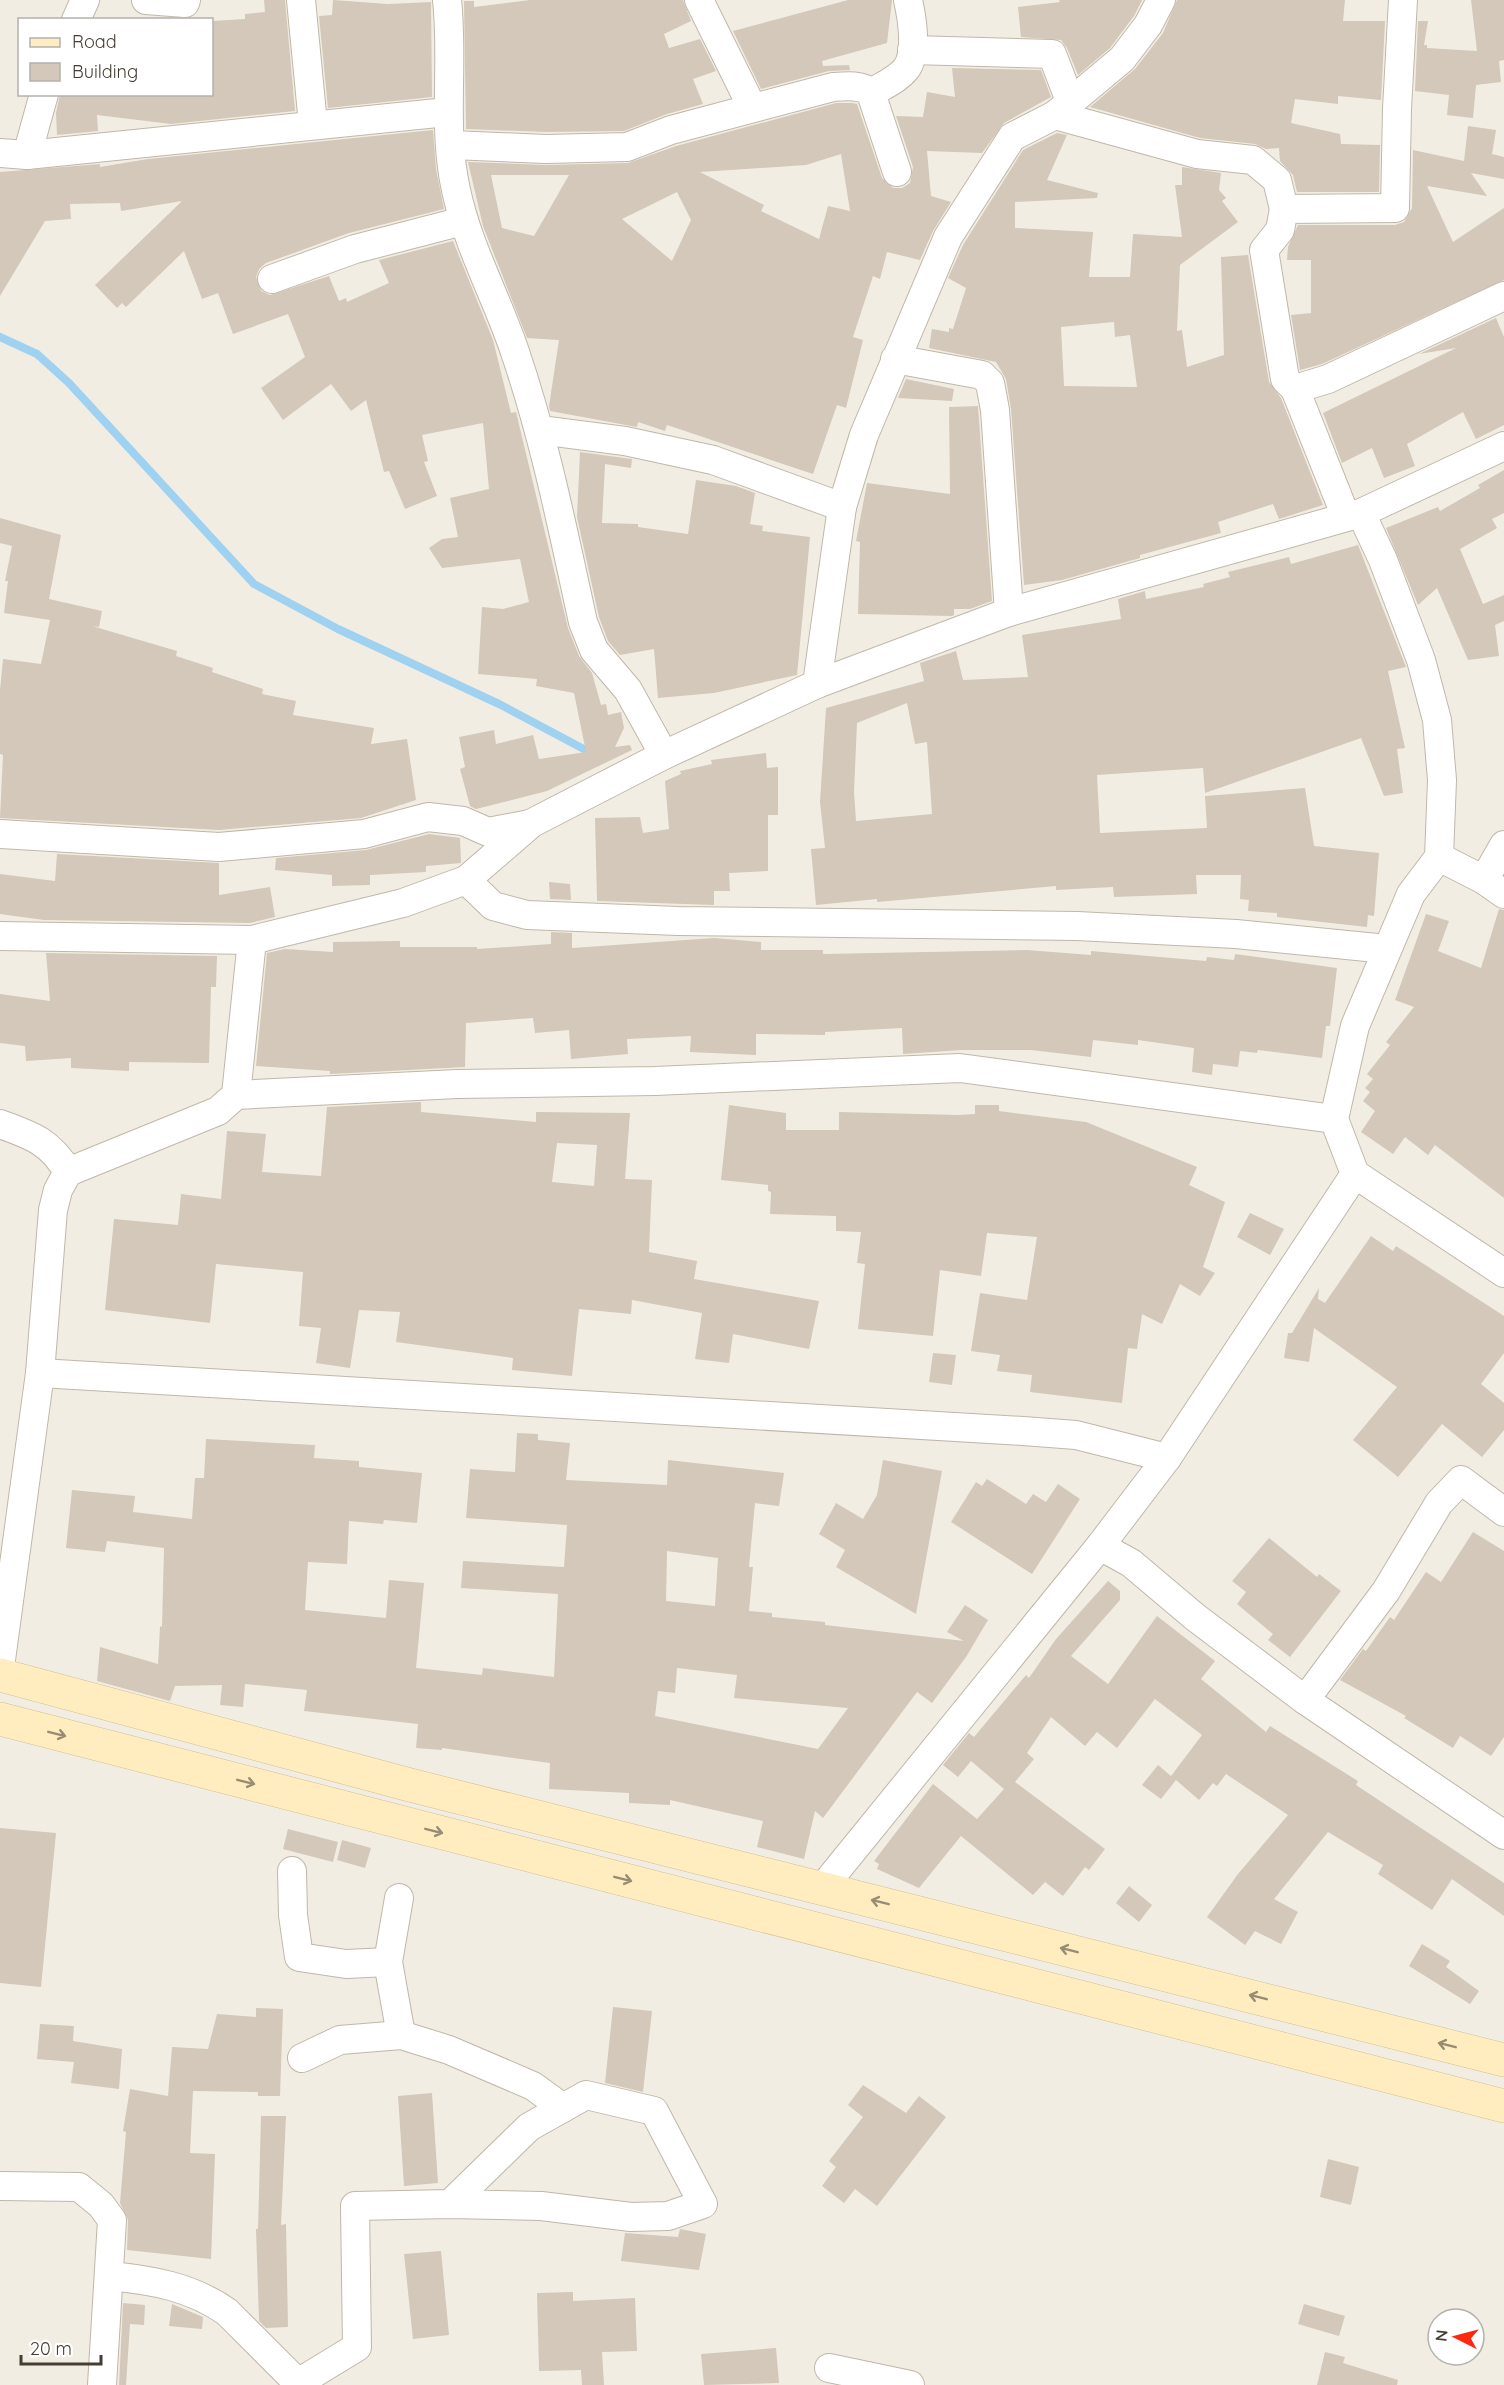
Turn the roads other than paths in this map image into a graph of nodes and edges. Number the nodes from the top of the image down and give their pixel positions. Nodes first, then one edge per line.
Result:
1 (85, 0) edge
2 (146, 0) edge
3 (186, 0) edge
4 (301, 0) edge
5 (447, 0) edge
6 (699, 0) edge
7 (908, 0) edge
8 (1161, 0) edge
9 (1403, 0) edge
10 (77, 18) edge
11 (912, 50) junction
12 (871, 93) junction
13 (43, 96) edge
14 (752, 107) junction
15 (1063, 108) junction
16 (447, 112) junction
17 (313, 124) junction
18 (452, 145) junction
19 (13, 154) edge
20 (897, 172) dead end
21 (1284, 209) junction
22 (463, 221) junction
23 (272, 279) dead end
24 (1504, 296) edge
25 (895, 358) junction
26 (1295, 389) junction
27 (540, 430) junction
28 (1504, 446) edge
29 (842, 507) junction
30 (1353, 515) junction
31 (1009, 612) junction
32 (817, 684) junction
33 (664, 755) junction
34 (532, 823) junction
35 (0, 834) edge
36 (1504, 845) edge
37 (1439, 857) junction
38 (466, 880) junction
39 (1494, 887) edge
40 (0, 936) edge
41 (252, 940) junction
42 (1387, 949) junction
43 (236, 1095) junction
44 (1334, 1119) junction
45 (0, 1124) edge
46 (68, 1172) junction
47 (1355, 1174) junction
48 (1504, 1273) edge
49 (40, 1373) junction
50 (1167, 1458) junction
51 (1504, 1512) edge
52 (1100, 1546) junction
53 (0, 1667) edge
54 (0, 1675) edge
55 (1305, 1701) junction
56 (0, 1719) edge
57 (1504, 1835) edge
58 (292, 1871) dead end
59 (823, 1887) junction
60 (399, 1898) dead end
61 (388, 1962) junction
62 (401, 2035) junction
63 (302, 2058) dead end
64 (1504, 2060) edge
65 (1504, 2106) edge
66 (562, 2108) junction
67 (0, 2186) edge
68 (450, 2204) junction
69 (110, 2276) junction
70 (829, 2368) dead end
71 (299, 2384) edge
72 (102, 2385) edge
73 (910, 2385) edge

1 - 10 street
2 - 3 street
4 - 17 street
5 - 16 street
6 - 14 street
7 - 11 street
8 - 15 street
9 - 21 street
11 - 12 street
11 - 15 street
12 - 14 street
12 - 20 street
13 - 19 street
14 - 18 street
15 - 21 street
15 - 25 street
16 - 17 street
16 - 18 street
17 - 19 street
18 - 22 street
21 - 26 street
22 - 23 street
22 - 27 street
24 - 26 street
25 - 29 street
25 - 31 street
26 - 30 street
27 - 29 street
27 - 33 street
28 - 30 street
29 - 32 street
30 - 31 street
30 - 37 street
31 - 32 street
32 - 33 street
33 - 34 street
34 - 35 street
34 - 38 street
36 - 39 street
37 - 39 street
37 - 42 street
38 - 41 street
38 - 42 street
40 - 41 street
41 - 43 street
42 - 44 street
43 - 44 street
43 - 46 street
44 - 47 street
45 - 46 street
46 - 49 street
47 - 48 street
47 - 50 street
49 - 50 street
49 - 53 street
50 - 52 street
51 - 55 street
52 - 55 street
52 - 59 street
54 - 59 main road
55 - 57 street
56 -> 65 main road
58 - 61 street
64 -> 59 main road
60 - 61 street
61 - 62 street
62 - 63 street
62 - 66 street
66 - 68 street
66 - 68 street
67 - 69 street
68 - 71 street
69 - 71 street
69 - 72 street
70 - 73 street

